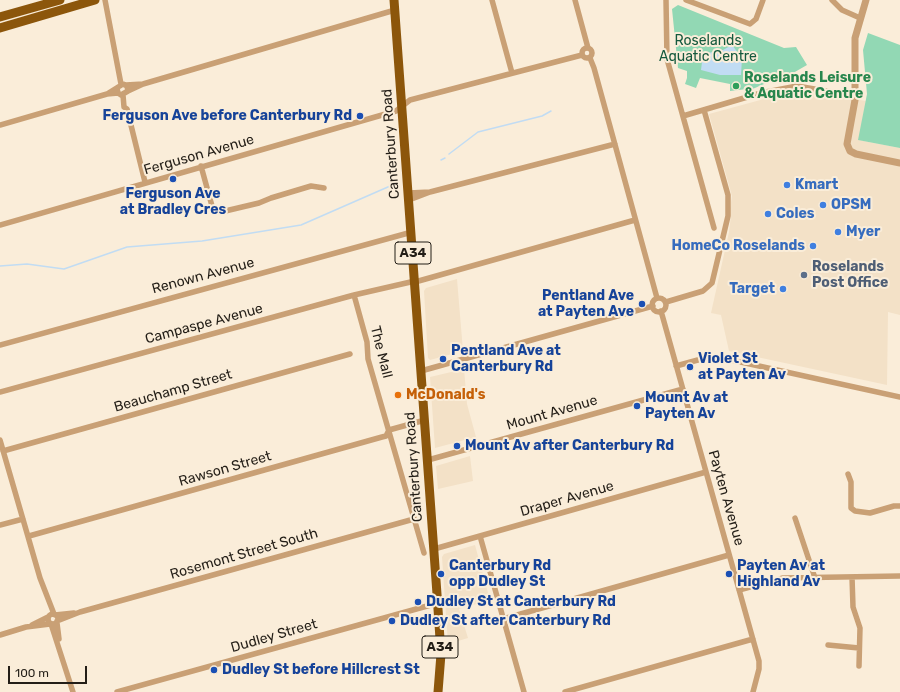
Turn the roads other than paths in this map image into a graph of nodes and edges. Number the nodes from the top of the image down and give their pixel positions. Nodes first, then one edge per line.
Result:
1 (60, 0) edge
2 (94, 0) edge
3 (105, 0) edge
4 (394, 0) edge
5 (492, 0) edge
6 (575, 0) edge
7 (666, 0) edge
8 (686, 0) edge
9 (763, 0) edge
10 (832, 0) edge
11 (866, 0) edge
12 (47, 2) edge
13 (699, 2) edge
14 (395, 10) junction
15 (50, 14) junction
16 (0, 17) edge
17 (860, 18) junction
18 (0, 28) edge
19 (588, 48) junction
20 (582, 55) junction
21 (590, 58) junction
22 (512, 73) junction
23 (122, 89) junction
24 (855, 96) junction
25 (402, 105) junction
26 (704, 110) junction
27 (683, 116) junction
28 (0, 125) edge
29 (615, 144) junction
30 (900, 163) edge
31 (201, 166) junction
32 (145, 182) junction
33 (324, 188) dead end
34 (409, 197) junction
35 (635, 220) junction
36 (0, 225) edge
37 (714, 228) dead end
38 (412, 232) junction
39 (415, 282) junction
40 (354, 296) junction
41 (657, 298) junction
42 (666, 302) junction
43 (653, 306) junction
44 (661, 311) junction
45 (0, 345) edge
46 (350, 354) dead end
47 (676, 366) junction
48 (421, 371) junction
49 (683, 389) junction
50 (0, 392) edge
51 (900, 398) edge
52 (425, 420) junction
53 (389, 430) junction
54 (0, 440) edge
55 (3, 451) junction
56 (428, 460) junction
57 (706, 472) junction
58 (848, 474) dead end
59 (900, 506) edge
60 (794, 518) dead end
61 (23, 519) junction
62 (414, 519) junction
63 (0, 526) edge
64 (29, 536) junction
65 (480, 536) junction
66 (434, 549) junction
67 (424, 553) dead end
68 (729, 555) junction
69 (900, 576) edge
70 (852, 577) junction
71 (815, 578) junction
72 (739, 590) junction
73 (438, 603) junction
74 (80, 612) junction
75 (51, 616) junction
76 (503, 619) junction
77 (54, 623) junction
78 (26, 627) junction
79 (0, 635) edge
80 (753, 639) junction
81 (828, 645) dead end
82 (859, 648) junction
83 (859, 666) dead end
84 (73, 692) edge
85 (117, 692) edge
86 (438, 692) edge
87 (524, 692) edge
88 (565, 692) edge
89 (753, 692) edge

1 - 12 highway
2 - 15 highway
3 - 23 street
4 - 14 highway, Canterbury Road / A34
5 - 22 street
6 - 19 street
7 - 27 street
8 - 13 street
9 - 13 street
10 - 17 street
11 - 17 street
12 - 15 street
12 - 16 highway
14 - 23 street
14 - 25 highway, Canterbury Road / A34
15 - 18 highway
17 - 24 street
19 - 20 street
19 - 21 street
20 - 21 street
20 - 22 street, Ferguson Avenue
21 - 29 street
22 - 25 street, Ferguson Avenue
23 - 28 street
23 - 32 street
24 - 26 street
24 - 30 street
25 - 31 street, Ferguson Avenue
25 - 34 highway, Canterbury Road / A34
26 - 27 street
26 - 42 street
27 - 37 street
29 - 34 street
29 - 35 street
31 - 32 street, Ferguson Avenue
31 - 33 street
32 - 36 street, Ferguson Avenue
34 - 38 highway, Canterbury Road / A34
35 - 39 street, Campaspe Avenue
35 - 41 street
38 - 39 highway, Canterbury Road / A34
38 - 45 street, Renown Avenue
39 - 40 street, Campaspe Avenue
39 - 48 highway, Canterbury Road / A34
40 - 50 street, Campaspe Avenue
40 - 53 street, The Mall
41 - 42 street
41 - 43 street
42 - 44 street
43 - 44 street
43 - 48 street
44 - 47 street, Payten Avenue
46 - 55 street, Beauchamp Street
47 - 49 street, Payten Avenue
47 - 51 street
48 - 52 highway, Canterbury Road / A34
49 - 56 street, Mount Avenue
49 - 57 street, Payten Avenue
52 - 53 street, Rawson Street
52 - 56 highway, Canterbury Road / A34
53 - 62 street, The Mall
53 - 64 street, Rawson Street
54 - 55 street
55 - 61 street
56 - 66 highway, Canterbury Road / A34
57 - 65 street, Draper Avenue
57 - 68 street, Payten Avenue
58 - 59 street
60 - 71 street
61 - 63 street
61 - 64 street
62 - 67 street, The Mall
62 - 74 street, Rosemont Street South
64 - 75 street
65 - 66 street, Draper Avenue
65 - 76 street
66 - 73 highway, Canterbury Road / A34
68 - 72 street, Payten Avenue
68 - 76 street
69 - 70 street
70 - 71 street
70 - 82 street
71 - 72 street
72 - 80 street, Payten Avenue
73 - 85 street, Dudley Street
73 - 86 highway, Canterbury Road / A34
74 - 75 street, Rosemont Street South
74 - 77 street, Rosemont Street South
75 - 77 street
75 - 77 street
75 - 78 street, Rosemont Street South
76 - 87 street
77 - 78 street, Rosemont Street South
77 - 84 street
78 - 79 street, Rosemont Street South
80 - 88 street
80 - 89 street, Payten Avenue
81 - 82 street
82 - 83 street

